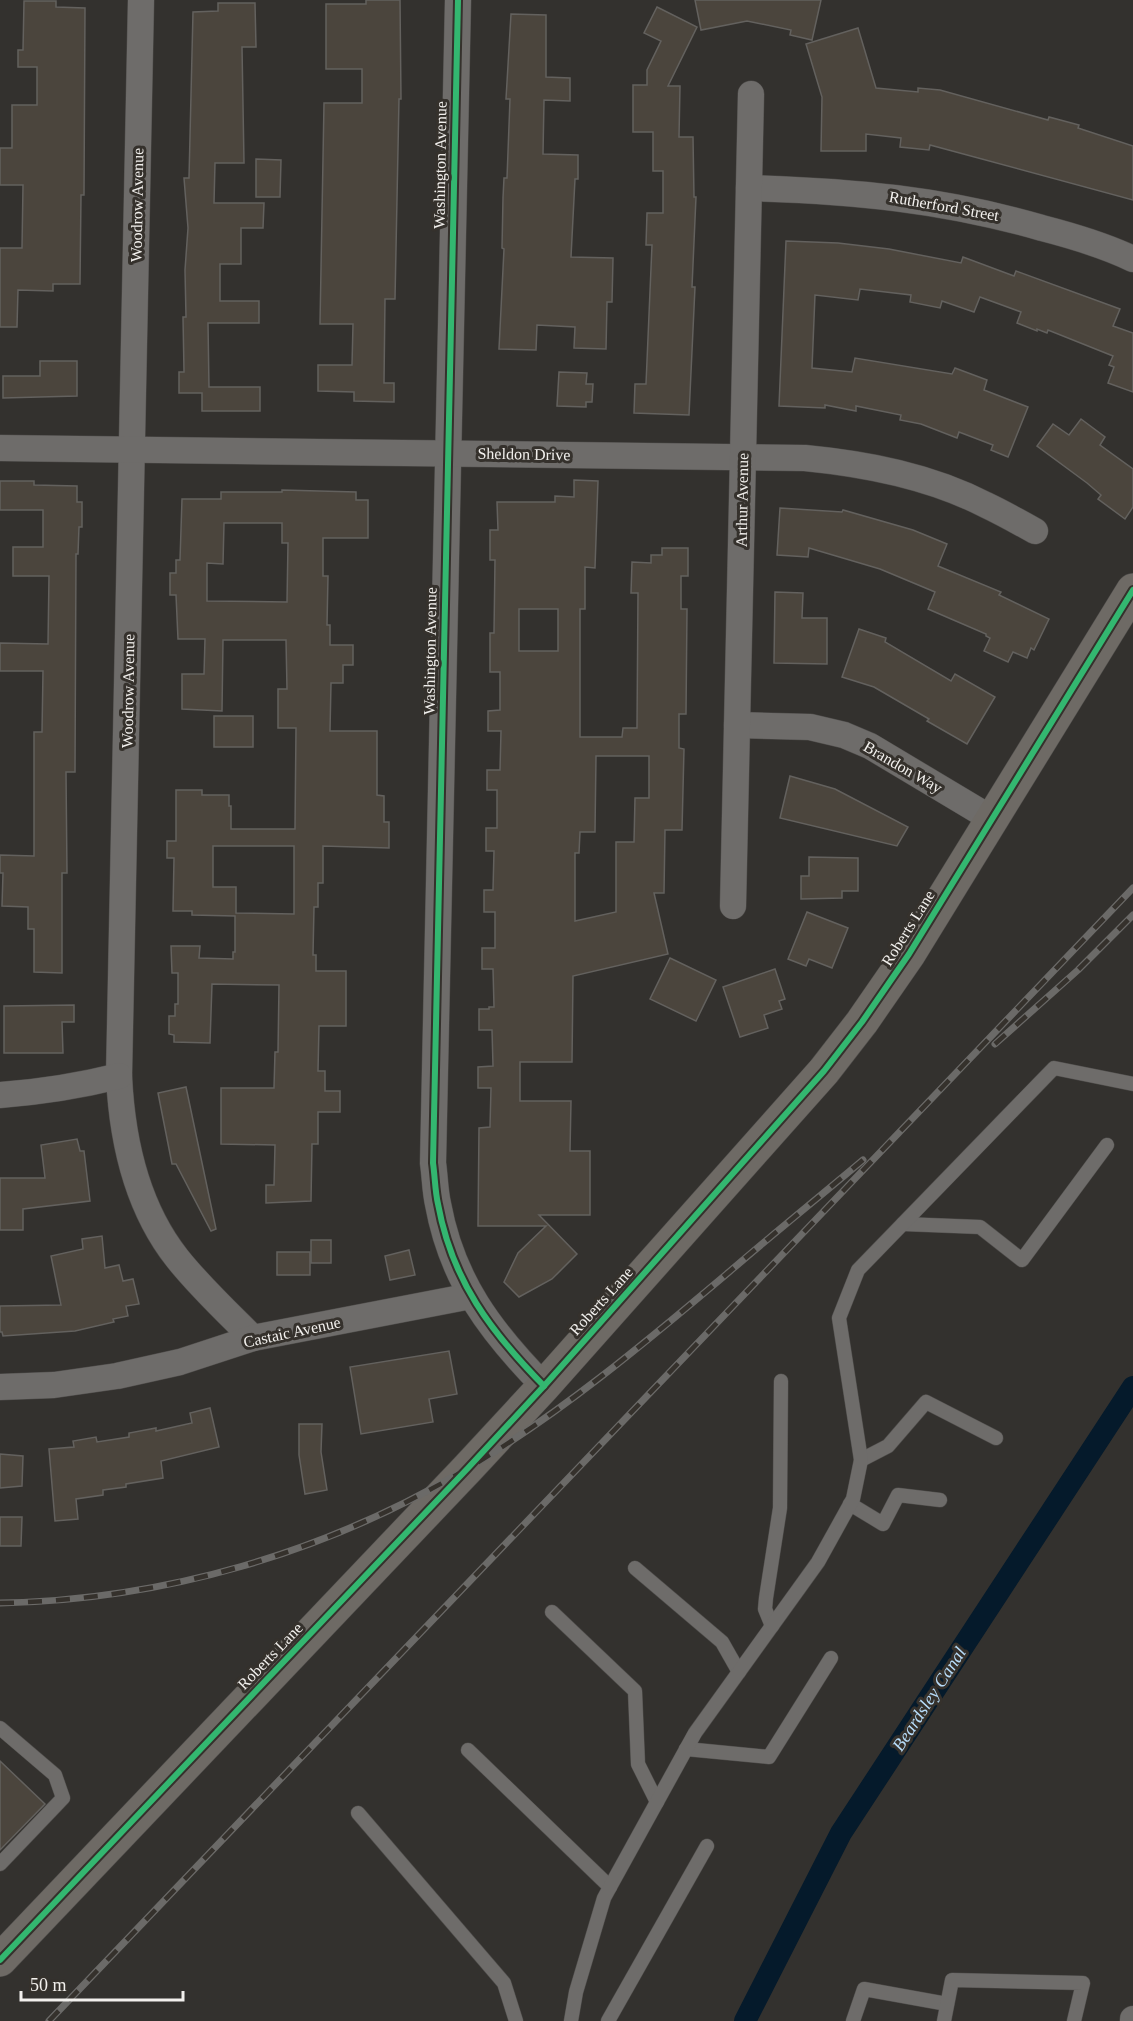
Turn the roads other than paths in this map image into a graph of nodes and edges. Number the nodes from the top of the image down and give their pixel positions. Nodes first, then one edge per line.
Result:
1 (141, 0) edge
2 (458, 0) edge
3 (751, 94) dead end
4 (749, 188) junction
5 (1133, 259) edge
6 (0, 448) edge
7 (133, 450) junction
8 (448, 453) junction
9 (743, 456) junction
10 (1035, 531) dead end
11 (1133, 590) edge
12 (737, 725) junction
13 (992, 819) junction
14 (733, 906) dead end
15 (119, 1076) junction
16 (1133, 1084) edge
17 (0, 1095) edge
18 (1107, 1145) dead end
19 (903, 1224) junction
20 (471, 1296) junction
21 (253, 1338) junction
22 (781, 1381) dead end
23 (544, 1386) junction
24 (0, 1387) edge
25 (996, 1438) dead end
26 (861, 1460) junction
27 (940, 1500) dead end
28 (850, 1504) junction
29 (635, 1568) dead end
30 (552, 1612) dead end
31 (772, 1626) junction
32 (831, 1658) dead end
33 (740, 1672) junction
34 (0, 1728) edge
35 (686, 1749) junction
36 (468, 1750) dead end
37 (657, 1802) junction
38 (358, 1812) dead end
39 (706, 1846) dead end
40 (0, 1864) edge
41 (610, 1887) junction
42 (0, 1960) edge
43 (947, 2004) junction
44 (516, 2021) edge
45 (571, 2021) edge
46 (608, 2021) edge
47 (853, 2021) edge
48 (944, 2021) edge
49 (1074, 2021) edge

1 - 7 street, Woodrow Avenue
2 - 8 street, Washington Avenue
3 - 4 street, Arthur Avenue
4 - 5 street, Rutherford Street
4 - 9 street, Arthur Avenue
6 - 7 street, Sheldon Drive
7 - 8 street, Sheldon Drive
7 - 15 street, Woodrow Avenue
8 - 9 street, Sheldon Drive
8 - 20 street, Washington Avenue
9 - 10 street, Sheldon Drive
9 - 12 street, Arthur Avenue
11 - 13 street, Roberts Lane
12 - 13 street, Brandon Way
12 - 14 street, Arthur Avenue
13 - 23 street, Roberts Lane
15 - 17 street
15 - 21 street, Woodrow Avenue
16 - 19 lane
18 - 19 lane
19 - 26 lane
20 - 21 street, Castaic Avenue
20 - 23 street
21 - 24 street, Castaic Avenue
22 - 31 lane
23 - 42 street, Roberts Lane
25 - 26 lane
26 - 28 lane
27 - 28 lane
28 - 31 lane
29 - 33 lane
30 - 37 lane
31 - 33 lane
32 - 35 lane
33 - 35 lane
34 - 40 lane
35 - 37 lane
36 - 41 lane
37 - 41 lane
38 - 44 lane
39 - 46 lane
41 - 45 lane
43 - 47 lane
43 - 48 lane
43 - 49 lane

